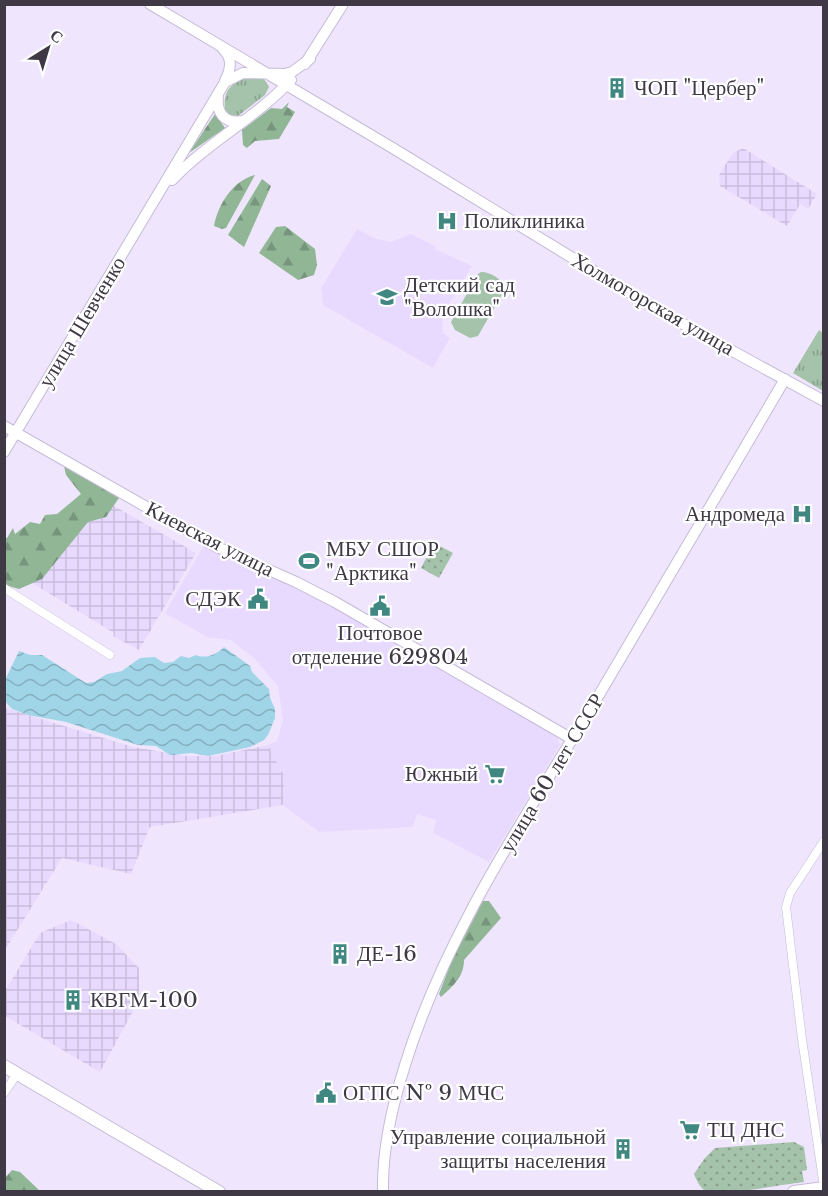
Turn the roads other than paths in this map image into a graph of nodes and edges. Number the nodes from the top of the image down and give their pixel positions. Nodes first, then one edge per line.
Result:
1 (150, 4) edge
2 (343, 4) edge
3 (218, 45) junction
4 (309, 59) junction
5 (268, 74) junction
6 (223, 84) junction
7 (287, 85) junction
8 (266, 103) junction
9 (243, 121) junction
10 (160, 193) junction
11 (785, 379) junction
12 (824, 401) edge
13 (4, 426) edge
14 (16, 432) junction
15 (4, 452) edge
16 (4, 588) edge
17 (110, 655) dead end
18 (572, 739) junction
19 (824, 841) edge
20 (4, 1066) edge
21 (17, 1074) junction
22 (4, 1093) edge
23 (824, 1187) edge
24 (219, 1191) edge
25 (383, 1191) edge
26 (794, 1191) edge

1 - 3 street, Холмогорская улица
2 - 4 street
3 - 5 street, Холмогорская улица
3 - 6 street
4 - 5 street
4 - 7 street
5 - 6 street
5 - 7 street, Холмогорская улица
5 - 8 street
6 - 9 street
6 - 10 street
7 - 8 street
7 - 11 street, Холмогорская улица
8 - 9 street
9 - 10 street
10 - 14 street, улица Шевченко
11 - 12 street, Холмогорская улица
11 - 18 street, улица 60 лет СССР
13 - 14 street, Киевская улица
14 - 15 street, улица Шевченко
14 - 18 street, Киевская улица
16 - 17 street
18 - 25 street, улица 60 лет СССР
19 - 23 street
20 - 21 main road
21 - 22 street
21 - 24 main road
23 - 26 main road

